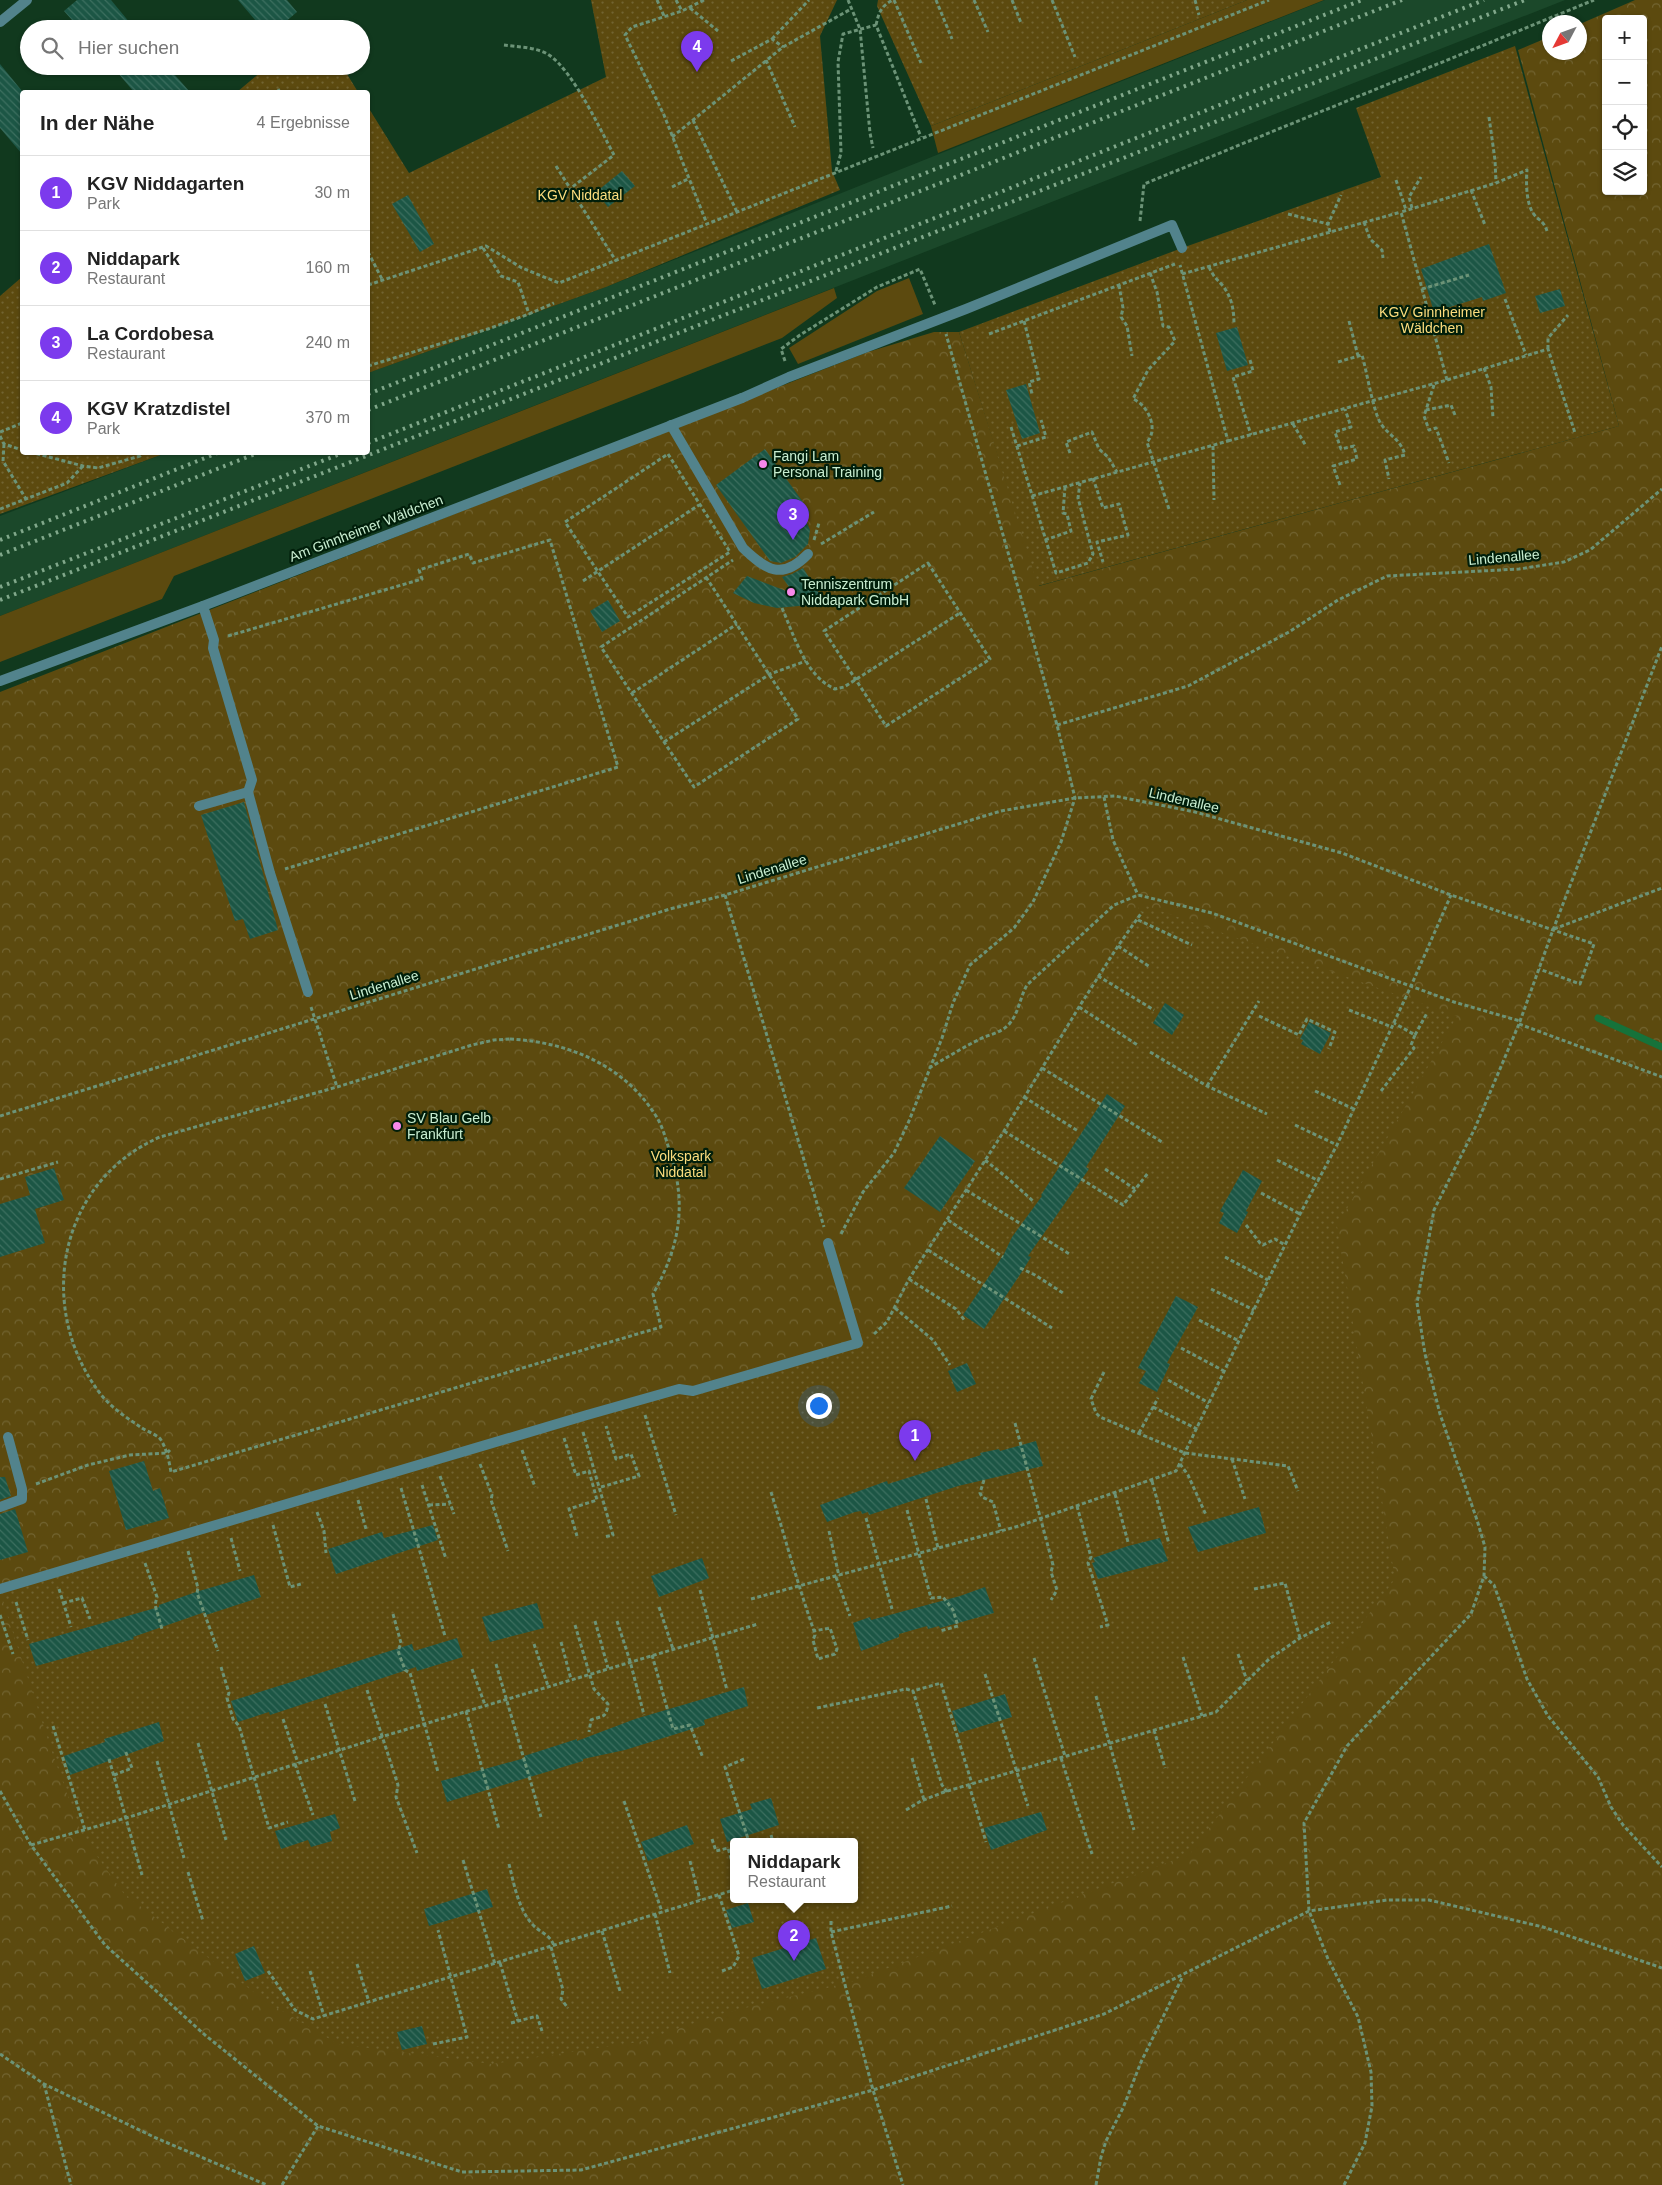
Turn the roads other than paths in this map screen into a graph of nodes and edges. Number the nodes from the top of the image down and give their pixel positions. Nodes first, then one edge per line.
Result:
1 (27, 0) edge
2 (0, 22) edge
3 (1182, 248) dead end
4 (671, 425) junction
5 (808, 554) dead end
6 (203, 606) junction
7 (0, 682) edge
8 (248, 792) junction
9 (199, 806) dead end
10 (308, 992) road end
11 (830, 1248) road end
12 (8, 1437) dead end
13 (0, 1507) edge
14 (0, 1589) edge

1 - 2 street
3 - 4 street, Am Ginnheimer Wäldchen
4 - 5 street
4 - 6 street, Am Ginnheimer Wäldchen
6 - 7 street, Am Ginnheimer Wäldchen
6 - 8 street
8 - 9 street
8 - 10 street
11 - 14 street
12 - 13 street

